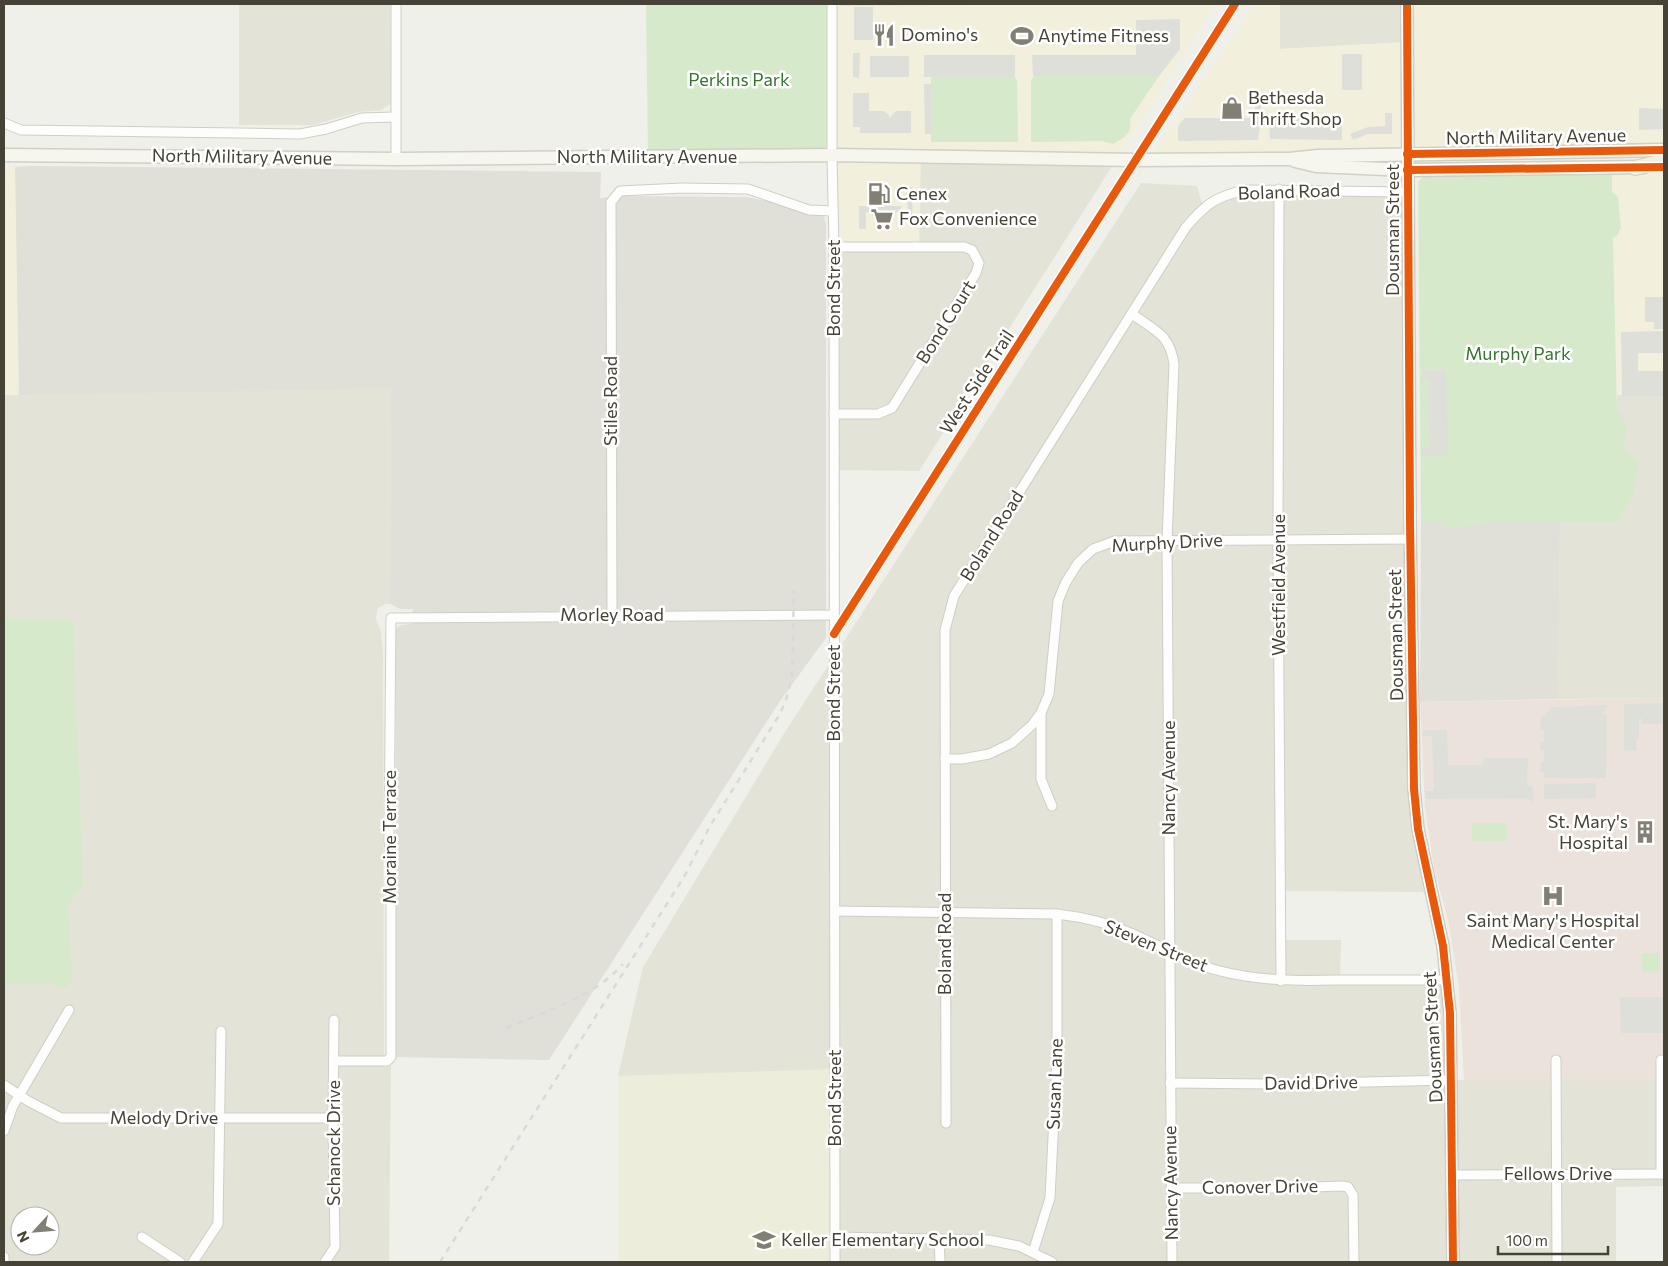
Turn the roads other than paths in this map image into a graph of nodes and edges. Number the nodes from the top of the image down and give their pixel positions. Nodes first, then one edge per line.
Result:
1 (396, 4) edge
2 (832, 4) edge
3 (1407, 4) edge
4 (395, 117) junction
5 (4, 123) edge
6 (1664, 150) edge
7 (1408, 154) junction
8 (4, 155) edge
9 (832, 155) junction
10 (396, 158) junction
11 (1289, 159) junction
12 (1664, 161) edge
13 (1664, 167) edge
14 (1635, 168) junction
15 (1407, 170) junction
16 (1279, 189) junction
17 (1408, 192) junction
18 (833, 211) junction
19 (834, 247) junction
20 (1132, 314) junction
21 (834, 414) junction
22 (1410, 539) junction
23 (1167, 540) junction
24 (1278, 540) junction
25 (612, 615) junction
26 (834, 615) junction
27 (391, 618) joint
28 (1041, 713) junction
29 (945, 759) junction
30 (1052, 806) dead end
31 (835, 911) junction
32 (946, 912) junction
33 (1057, 914) junction
34 (1169, 952) junction
35 (1447, 980) junction
36 (1281, 981) junction
37 (69, 1010) dead end
38 (334, 1020) dead end
39 (221, 1031) dead end
40 (1556, 1060) dead end
41 (1660, 1060) dead end
42 (334, 1061) junction
43 (1452, 1080) junction
44 (1170, 1083) junction
45 (4, 1085) edge
46 (19, 1095) junction
47 (220, 1118) junction
48 (333, 1118) junction
49 (946, 1123) dead end
50 (4, 1131) edge
51 (1557, 1174) junction
52 (1663, 1174) edge
53 (1452, 1175) junction
54 (1171, 1188) junction
55 (142, 1237) dead end
56 (835, 1237) junction
57 (939, 1238) junction
58 (1033, 1252) junction
59 (4, 1257) edge
60 (4, 1262) edge
61 (180, 1262) edge
62 (193, 1262) edge
63 (326, 1262) edge
64 (835, 1262) edge
65 (940, 1262) edge
66 (1052, 1262) edge
67 (1172, 1262) edge
68 (1354, 1262) edge
69 (1453, 1262) edge
70 (1557, 1262) edge

1 - 4 street
2 - 9 street, Bond Street
3 - 7 street, Dousman Street
4 - 5 street
4 - 10 street
6 - 7 main road, North Military Avenue
7 - 11 main road, North Military Avenue
7 - 15 street, Dousman Street
8 - 10 main road, North Military Avenue
9 - 10 main road, North Military Avenue
9 - 11 main road, North Military Avenue
9 - 18 street, Bond Street
11 - 15 main road, North Military Avenue
12 - 14 main road
13 - 14 main road, North Military Avenue
14 - 15 main road, North Military Avenue
15 - 17 street, Dousman Street
16 - 17 street, Boland Road
16 - 20 street, Boland Road
16 - 24 street, Westfield Avenue
17 - 22 street, Dousman Street
18 - 19 street, Bond Street
18 - 25 street, Stiles Road
19 - 21 street, Bond Street
19 - 21 street, Bond Court
20 - 23 street, Nancy Avenue
20 - 29 street, Boland Road
21 - 26 street, Bond Street
22 - 24 street, Murphy Drive
22 - 35 street, Dousman Street
23 - 24 street, Murphy Drive
23 - 28 street, Murphy Drive
23 - 34 street, Nancy Avenue
24 - 36 street, Westfield Avenue
25 - 26 street, Morley Road
25 - 27 street, Morley Road
26 - 31 street, Bond Street
27 - 42 street, Moraine Terrace
28 - 29 street, Murphy Drive
28 - 30 street
29 - 32 street, Boland Road
31 - 32 street, Steven Street
31 - 56 street, Bond Street
32 - 33 street, Steven Street
32 - 49 street, Boland Road
33 - 34 street, Steven Street
33 - 58 street, Susan Lane
34 - 36 street, Steven Street
34 - 44 street, Nancy Avenue
35 - 36 street, Steven Street
35 - 43 street, Dousman Street
37 - 46 street
38 - 42 street, Schanock Drive
39 - 47 street
40 - 51 street
41 - 52 street
42 - 48 street, Schanock Drive
43 - 44 street, David Drive
43 - 53 street, Dousman Street
44 - 54 street, Nancy Avenue
45 - 46 street, Melody Drive
46 - 47 street, Melody Drive
46 - 50 street
47 - 48 street, Melody Drive
47 - 62 street
48 - 63 street, Schanock Drive
51 - 52 street, Fellows Drive
51 - 53 street, Fellows Drive
51 - 70 street
53 - 69 street, Dousman Street
54 - 67 street, Nancy Avenue
54 - 68 street, Conover Drive
55 - 61 street
56 - 57 street
56 - 64 street, Bond Street
57 - 58 street
57 - 65 street
58 - 66 street
59 - 60 street

